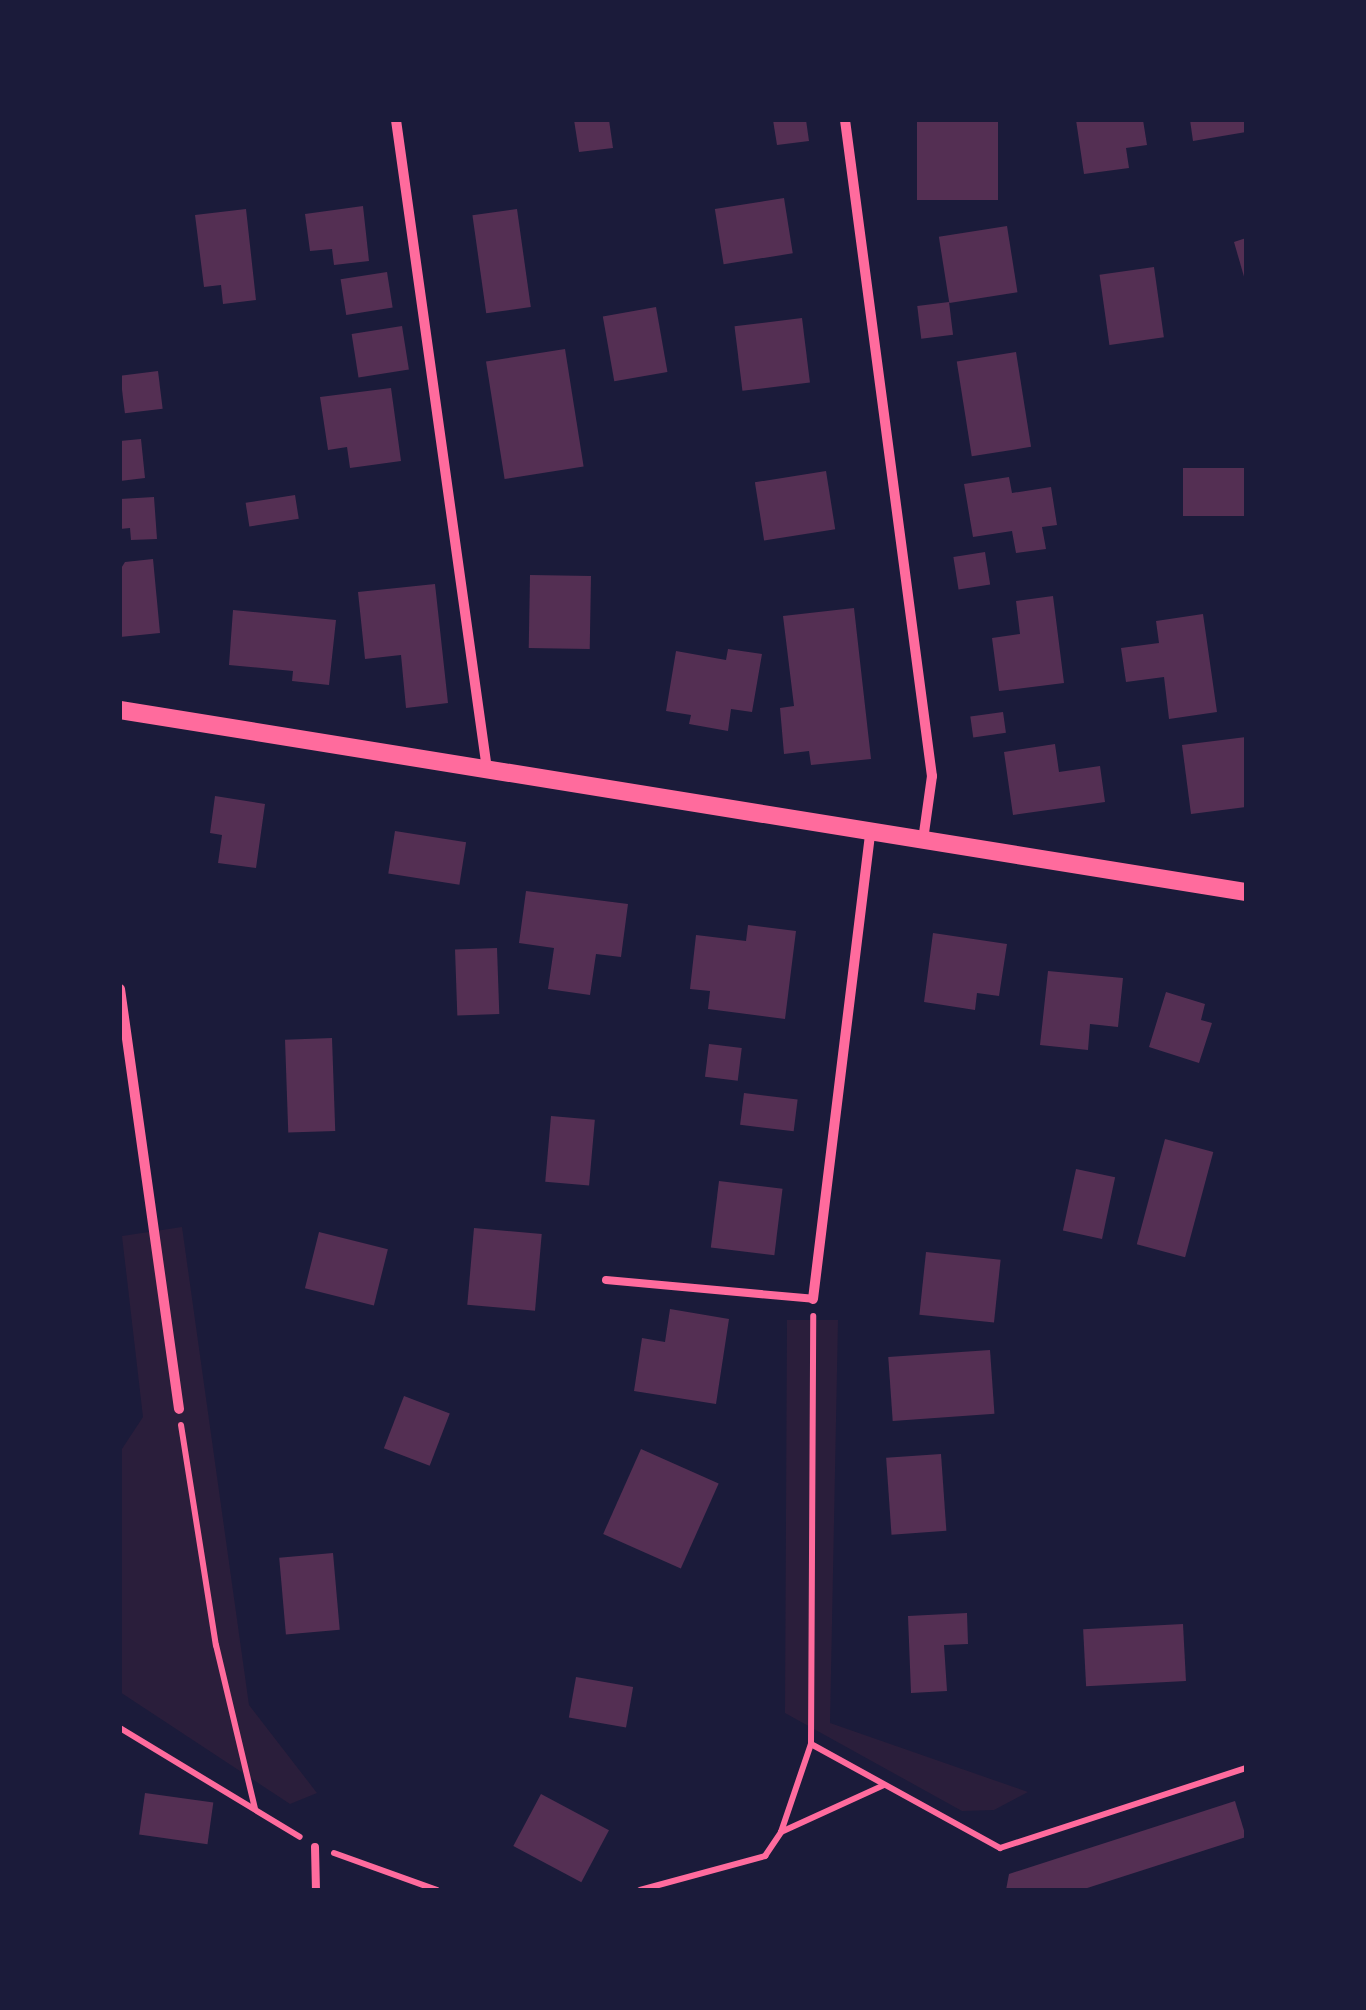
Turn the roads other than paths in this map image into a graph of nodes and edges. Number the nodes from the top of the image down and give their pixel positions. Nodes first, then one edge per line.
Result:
1 (396, 120) edge
2 (844, 120) edge
3 (120, 710) edge
4 (487, 768) junction
5 (872, 830) junction
6 (923, 840) junction
7 (1246, 892) edge
8 (120, 989) edge
9 (606, 1280) dead end
10 (813, 1299) joint
11 (179, 1408) road end
12 (315, 1846) road end
13 (316, 1890) edge

1 - 4 street
2 - 6 street
3 - 4 street
4 - 5 street
5 - 6 street
5 - 10 street
6 - 7 street
8 - 11 street
9 - 10 lane
12 - 13 lane

